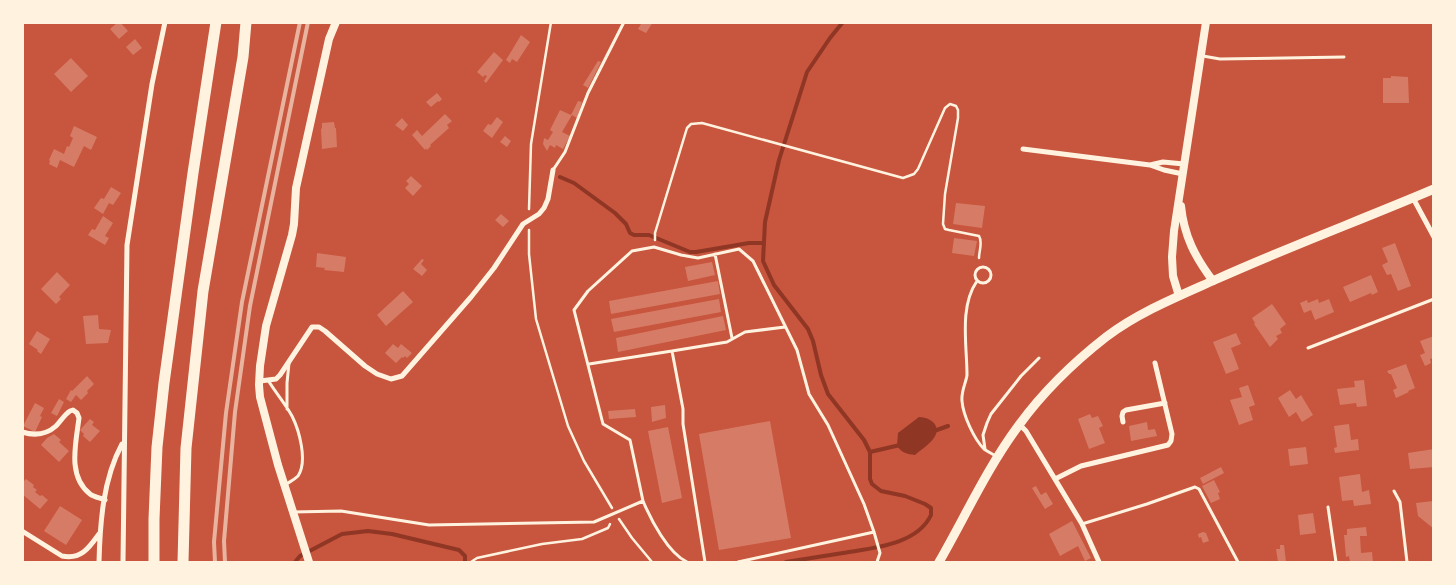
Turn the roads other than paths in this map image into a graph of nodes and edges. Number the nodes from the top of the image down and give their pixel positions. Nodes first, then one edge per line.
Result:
1 (165, 22) edge
2 (216, 22) edge
3 (246, 22) edge
4 (336, 22) edge
5 (624, 22) edge
6 (1206, 22) edge
7 (1200, 56) junction
8 (1344, 57) dead end
9 (1023, 149) dead end
10 (1184, 164) junction
11 (1150, 165) junction
12 (553, 170) joint
13 (1183, 174) junction
14 (1434, 189) edge
15 (1180, 197) junction
16 (1413, 198) junction
17 (1434, 237) edge
18 (1173, 244) junction
19 (1190, 244) junction
20 (715, 254) junction
21 (977, 281) junction
22 (1213, 281) junction
23 (1179, 296) junction
24 (1434, 299) edge
25 (785, 327) junction
26 (732, 338) junction
27 (1308, 348) dead end
28 (672, 351) junction
29 (1039, 358) dead end
30 (289, 362) junction
31 (1154, 363) dead end
32 (589, 364) junction
33 (264, 380) junction
34 (1164, 403) junction
35 (287, 409) junction
36 (1123, 422) dead end
37 (1019, 424) junction
38 (22, 432) edge
39 (124, 441) junction
40 (985, 449) junction
41 (997, 457) junction
42 (1055, 479) junction
43 (284, 485) junction
44 (1394, 491) dead end
45 (105, 500) junction
46 (643, 502) junction
47 (1328, 507) dead end
48 (293, 512) junction
49 (1082, 524) junction
50 (22, 531) edge
51 (874, 532) junction
52 (100, 533) junction
53 (99, 562) edge
54 (122, 562) edge
55 (154, 562) edge
56 (183, 562) edge
57 (309, 562) edge
58 (686, 562) edge
59 (706, 562) edge
60 (738, 562) edge
61 (876, 562) edge
62 (939, 562) edge
63 (1099, 562) edge
64 (1238, 562) edge
65 (1336, 562) edge
66 (1407, 562) edge

1 - 39 street
2 - 55 highway
3 - 56 highway
4 - 33 street
5 - 12 lane
6 - 7 street
7 - 8 lane
7 - 10 street
9 - 11 street
10 - 11 street
10 - 13 street
11 - 13 street
12 - 30 street
13 - 15 street
14 - 16 main road
15 - 18 street
15 - 19 street
16 - 17 street
16 - 22 main road
18 - 19 street
18 - 23 street
19 - 22 street
20 - 25 lane
20 - 26 lane
20 - 32 lane
21 - 21 lane
21 - 40 lane
22 - 23 main road
23 - 37 main road
24 - 27 lane
25 - 26 lane
25 - 51 lane
26 - 28 lane
28 - 32 lane
28 - 59 lane
29 - 40 lane
30 - 33 street
30 - 35 lane
31 - 34 street
32 - 46 lane
33 - 35 lane
33 - 43 street
34 - 36 street
34 - 42 street
35 - 43 lane
37 - 41 main road
37 - 42 street
38 - 45 street
39 - 45 street
39 - 54 street
40 - 41 lane
41 - 62 main road
42 - 49 street
43 - 48 street
44 - 66 lane
45 - 52 street
46 - 48 lane
46 - 58 lane
47 - 65 lane
48 - 57 street
49 - 63 street
49 - 64 lane
50 - 52 street
51 - 60 lane
51 - 61 lane
52 - 53 street

